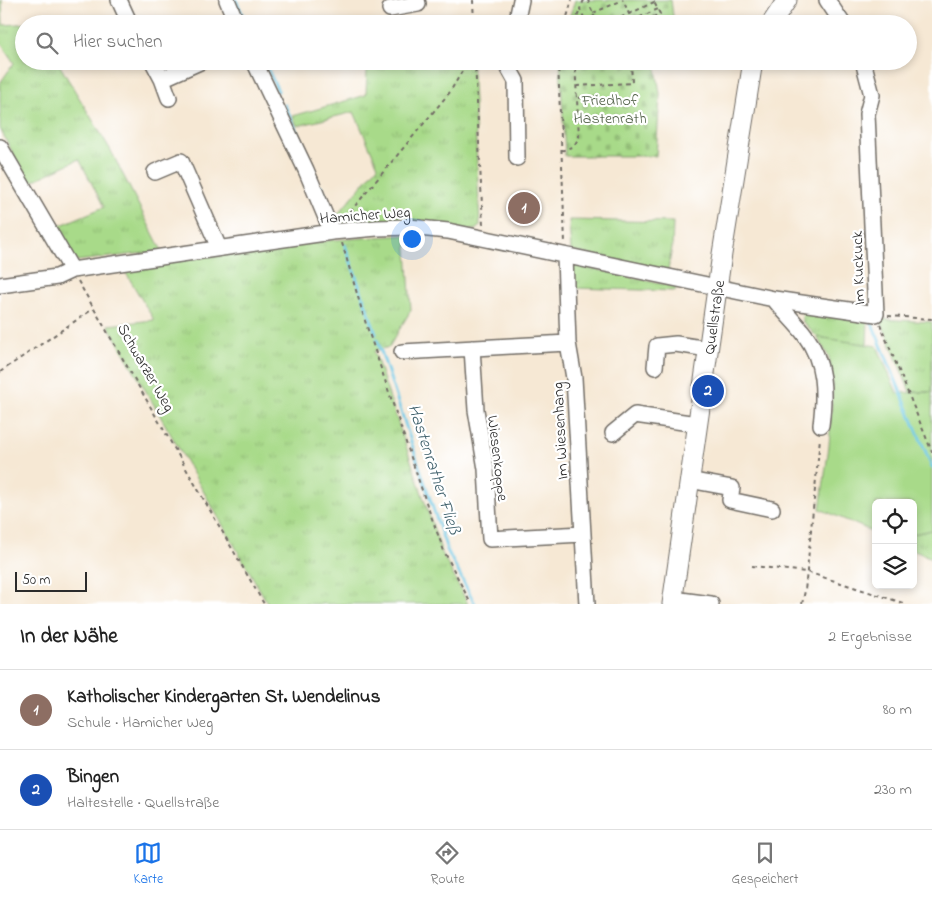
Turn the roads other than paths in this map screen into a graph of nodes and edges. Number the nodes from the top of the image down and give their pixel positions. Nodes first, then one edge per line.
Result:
1 (120, 0) edge
2 (227, 0) edge
3 (417, 0) edge
4 (521, 0) edge
5 (786, 0) edge
6 (827, 0) edge
7 (390, 10) dead end
8 (126, 15) edge
9 (233, 15) edge
10 (518, 15) edge
11 (777, 15) edge
12 (837, 15) edge
13 (157, 70) edge
14 (182, 70) edge
15 (258, 70) edge
16 (509, 70) edge
17 (753, 70) edge
18 (865, 70) edge
19 (162, 79) junction
20 (169, 98) dead end
21 (0, 147) edge
22 (517, 158) dead end
23 (154, 172) dead end
24 (335, 232) junction
25 (219, 248) junction
26 (565, 256) junction
27 (72, 270) junction
28 (0, 285) edge
29 (717, 288) junction
30 (774, 300) junction
31 (568, 343) junction
32 (472, 348) junction
33 (708, 349) junction
34 (402, 352) dead end
35 (655, 367) dead end
36 (698, 424) junction
37 (821, 425) road end
38 (613, 433) dead end
39 (689, 480) junction
40 (772, 509) dead end
41 (583, 534) junction
42 (672, 601) edge
43 (587, 604) edge
44 (711, 604) edge

1 - 8 street
2 - 9 street
3 - 7 street
4 - 10 street
5 - 11 main road
6 - 12 street
13 - 19 street
14 - 19 street
15 - 24 street
16 - 22 street
17 - 29 main road, Quellstraße
18 - 30 street, Im Kuckuck
19 - 20 street
21 - 27 street
23 - 25 street
24 - 25 street, Hamicher Weg
24 - 26 street, Hamicher Weg
25 - 27 street, Hamicher Weg
26 - 29 street, Hamicher Weg
26 - 31 street, Im Wiesenhang
27 - 28 street, Hamicher Weg
29 - 30 street, Im Kuckuck
29 - 33 main road, Quellstraße
30 - 37 street
31 - 32 street
31 - 41 street, Im Wiesenhang
32 - 34 street
32 - 41 street, Wiesenkoppe
33 - 35 street
33 - 36 main road, Quellstraße
36 - 38 street
36 - 39 main road, Quellstraße
39 - 40 street
39 - 42 main road, Quellstraße
41 - 43 street, Im Wiesenhang
42 - 44 street

